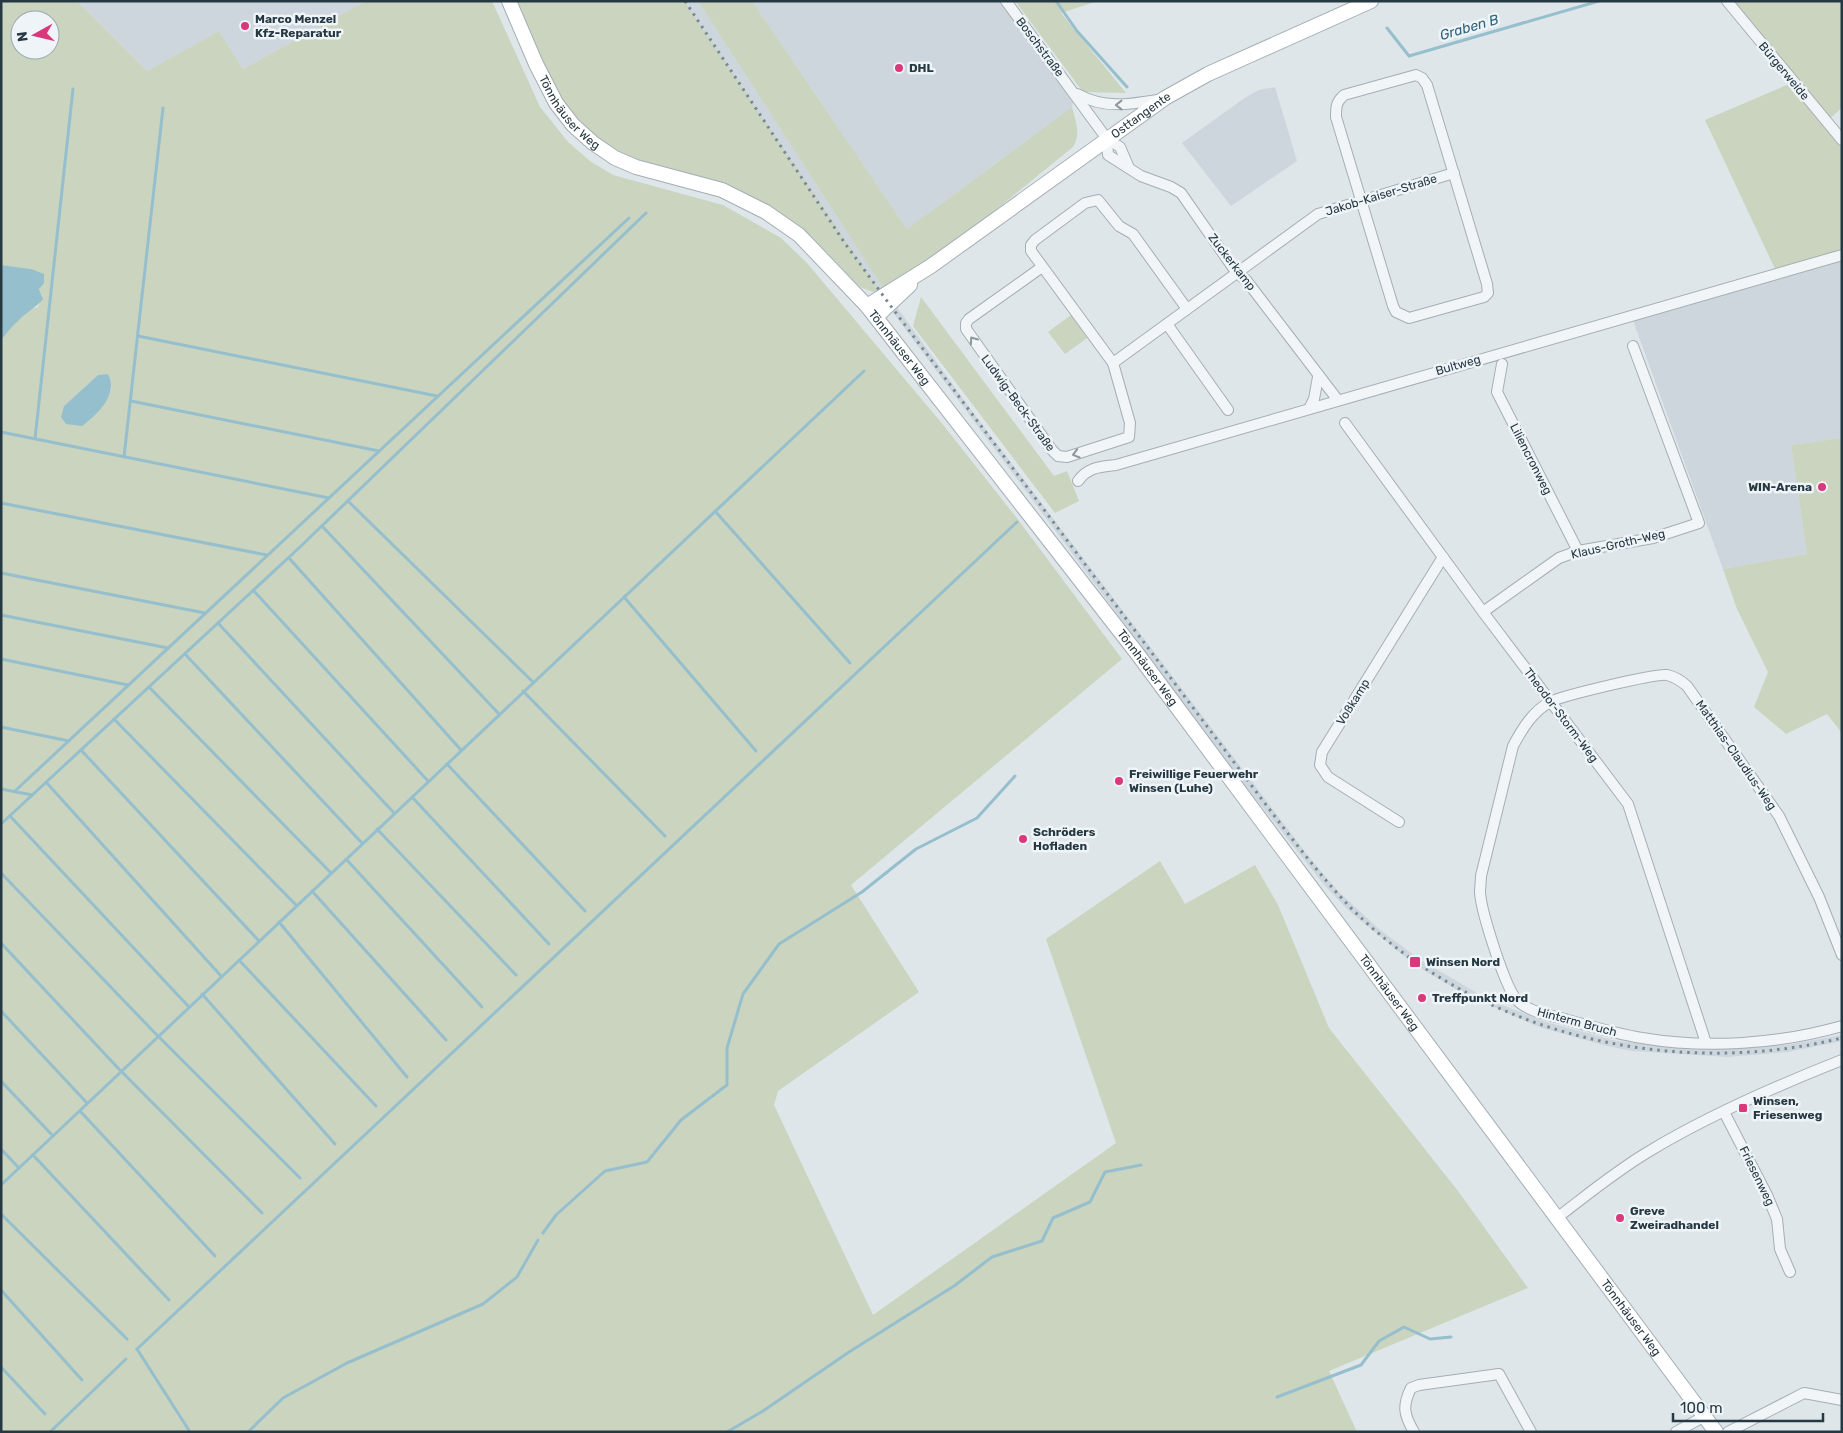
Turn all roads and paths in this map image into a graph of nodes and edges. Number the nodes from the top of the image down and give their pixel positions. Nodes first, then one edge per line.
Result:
1 (509, 1) edge
2 (1006, 1) edge
3 (1372, 1) edge
4 (1727, 1) edge
5 (1074, 93) junction
6 (1165, 98) junction
7 (1107, 139) junction
8 (1842, 140) edge
9 (1454, 173) junction
10 (1362, 200) junction
11 (1842, 255) edge
12 (1042, 266) junction
13 (1236, 272) junction
14 (1187, 309) junction
15 (872, 312) junction
16 (1167, 324) junction
17 (1632, 346) dead end
18 (1113, 363) junction
19 (1502, 364) dead end
20 (1318, 377) junction
21 (1337, 399) junction
22 (1310, 407) junction
23 (1228, 410) dead end
24 (1345, 423) dead end
25 (1078, 481) dead end
26 (1578, 551) junction
27 (1443, 557) junction
28 (1483, 612) junction
29 (1551, 701) junction
30 (1399, 822) dead end
31 (1842, 955) edge
32 (1842, 1026) edge
33 (1706, 1043) junction
34 (1842, 1060) edge
35 (1724, 1112) junction
36 (1558, 1218) junction
37 (1790, 1272) dead end
38 (1842, 1400) edge
39 (1704, 1416) junction
40 (1414, 1432) edge
41 (1531, 1432) edge
42 (1676, 1432) edge
43 (1716, 1432) edge
44 (1728, 1432) edge

1 - 15 main road, Tönnhäuser Weg
2 - 5 street, Boschstraße
3 - 6 main road, Osttangente
4 - 8 street, Bürgerweide
6 -> 5 street
5 - 7 street, Boschstraße
6 - 7 main road, Osttangente
7 - 13 street, Zuckerkamp
7 - 15 main road, Osttangente
9 - 10 street, Jakob-Kaiser-Straße
9 - 10 street
9 - 10 street
10 - 13 street, Jakob-Kaiser-Straße
11 - 21 street, Bultweg
12 - 14 street
12 - 18 street
18 -> 12 street, Ludwig-Beck-Straße
13 - 14 street
13 - 20 street, Zuckerkamp
14 - 16 street
15 - 36 main road, Tönnhäuser Weg
16 - 18 street
16 - 23 street
17 - 26 street, Klaus-Groth-Weg
19 - 26 street, Liliencronweg
20 - 21 street, Zuckerkamp
20 - 22 street
21 - 22 street, Bultweg
22 - 25 street, Bultweg
24 - 27 street, Theodor-Storm-Weg
26 - 28 street, Klaus-Groth-Weg
27 - 28 street, Theodor-Storm-Weg
27 - 30 street, Voßkamp
28 - 29 street, Theodor-Storm-Weg
29 - 31 street, Matthias-Claudius-Weg
29 - 33 street, Theodor-Storm-Weg
29 - 33 street, Hinterm Bruch
32 - 33 street, Hinterm Bruch
34 - 35 street
35 - 36 street
35 - 37 street, Friesenweg
36 - 39 main road, Tönnhäuser Weg
38 - 44 street
39 - 42 street
39 - 43 main road, Tönnhäuser Weg
40 - 41 street

